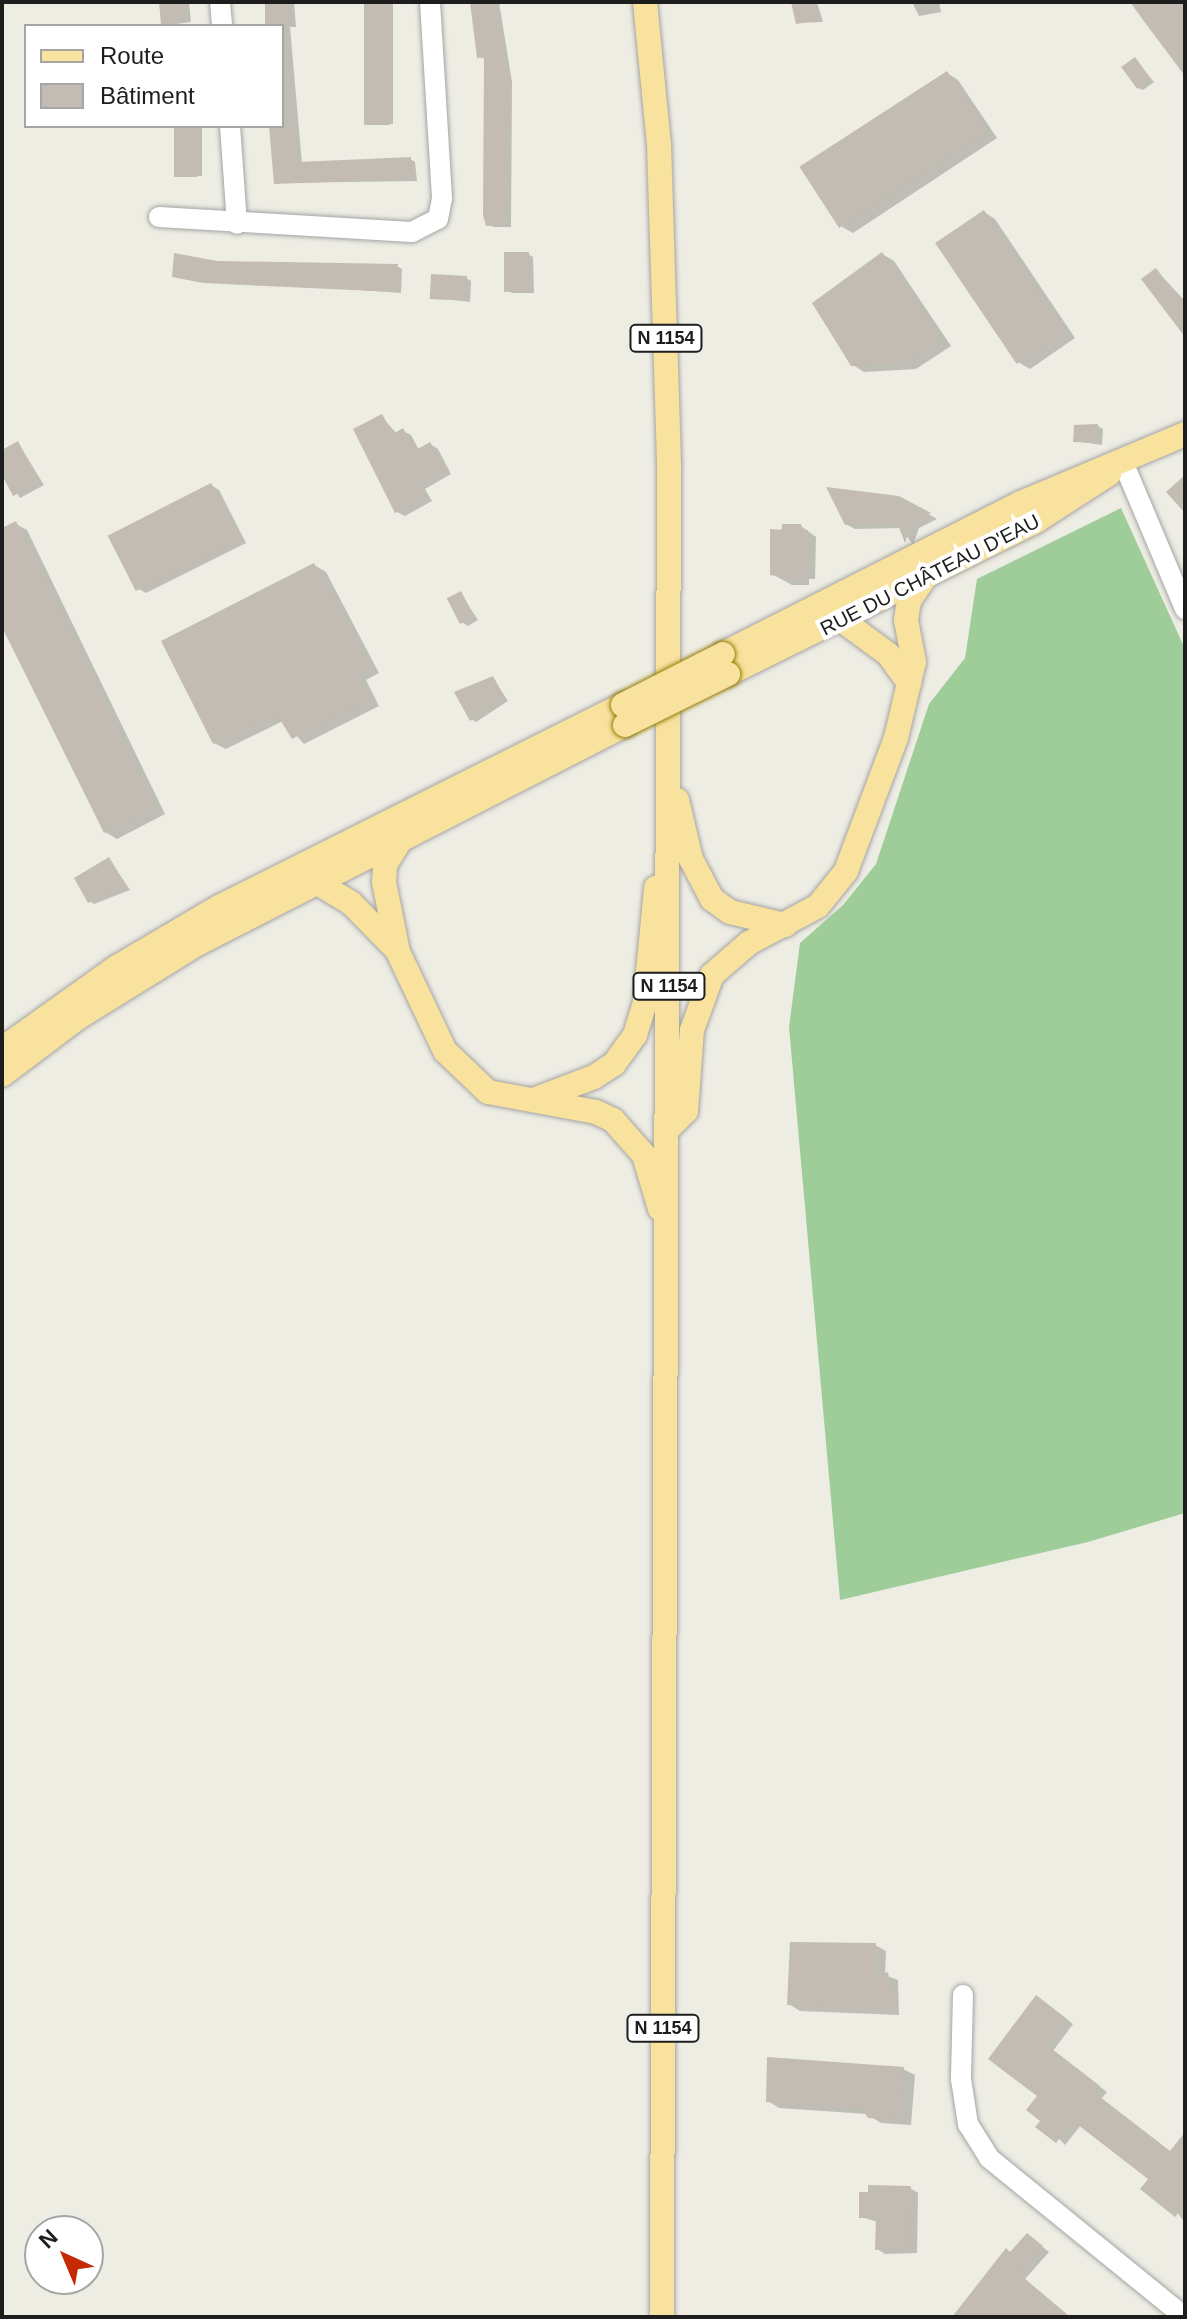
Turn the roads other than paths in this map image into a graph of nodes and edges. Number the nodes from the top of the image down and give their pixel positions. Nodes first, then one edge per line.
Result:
1 (220, 2) edge
2 (430, 2) edge
3 (645, 2) edge
4 (222, 24) edge
5 (230, 128) edge
6 (159, 217) dead end
7 (237, 224) junction
8 (1185, 434) edge
9 (1123, 462) junction
10 (871, 579) junction
11 (924, 579) junction
12 (880, 601) junction
13 (1185, 609) edge
14 (906, 620) junction
15 (843, 621) junction
16 (873, 640) junction
17 (726, 664) junction
18 (909, 683) junction
19 (624, 715) junction
20 (669, 781) junction
21 (404, 838) junction
22 (349, 840) junction
23 (670, 844) junction
24 (358, 861) junction
25 (316, 882) junction
26 (384, 882) junction
27 (351, 903) junction
28 (785, 925) junction
29 (398, 952) junction
30 (2, 1049) edge
31 (2, 1075) edge
32 (532, 1100) junction
33 (669, 1128) junction
34 (667, 1235) junction
35 (963, 1995) dead end
36 (1177, 2309) edge
37 (662, 2317) edge

1 - 4 street
2 - 7 street
3 - 20 main road, N 1154
5 - 7 street
6 - 7 street
8 - 9 main road, RUE DU CHÂTEAU D'EAU
9 - 10 main road, RUE DU CHÂTEAU D'EAU
9 - 11 main road, RUE DU CHÂTEAU D'EAU
9 - 13 street
10 - 12 main road
10 - 17 main road, RUE DU CHÂTEAU D'EAU
11 - 12 main road, RUE DU CHÂTEAU D'EAU
11 - 14 main road
12 - 14 main road
12 - 15 main road, RUE DU CHÂTEAU D'EAU
12 - 16 main road
14 - 18 main road
15 - 16 main road
15 - 17 main road, RUE DU CHÂTEAU D'EAU
16 - 18 main road
17 - 19 main road, bridge
18 - 28 main road
19 - 21 main road
19 - 22 main road
20 - 23 main road, N 1154
20 - 28 main road
21 - 24 main road
21 - 26 main road
22 - 24 main road
22 - 30 main road
23 - 32 main road
23 - 33 main road, N 1154
24 - 25 main road
24 - 26 main road
24 - 27 main road
25 - 27 main road
25 - 31 main road
26 - 29 main road
27 - 29 main road
28 - 33 main road
29 - 32 main road
32 - 34 main road
33 - 34 main road, N 1154
34 - 37 main road, N 1154
35 - 36 street

